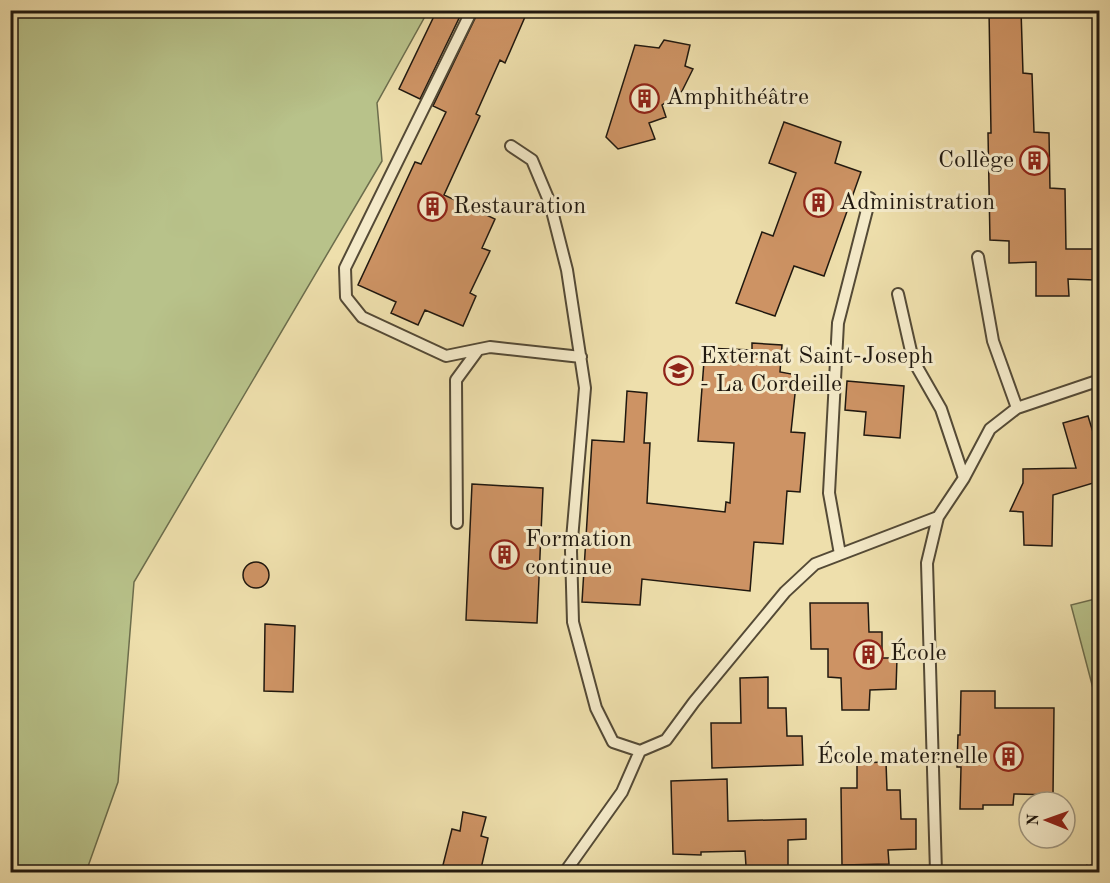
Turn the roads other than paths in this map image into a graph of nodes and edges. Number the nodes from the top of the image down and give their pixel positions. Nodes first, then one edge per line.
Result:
1 (472, 10) edge
2 (511, 146) dead end
3 (870, 198) dead end
4 (978, 257) dead end
5 (898, 294) dead end
6 (478, 350) junction
7 (580, 357) junction
8 (1100, 380) edge
9 (1017, 408) junction
10 (964, 478) junction
11 (938, 517) junction
12 (457, 523) dead end
13 (840, 554) junction
14 (640, 751) junction
15 (565, 873) edge
16 (936, 873) edge

1 - 6 lane
2 - 7 lane
3 - 13 lane
4 - 9 lane
5 - 10 lane
6 - 7 lane
6 - 12 lane
7 - 14 lane
8 - 9 lane
9 - 10 lane
10 - 11 lane
11 - 13 lane
11 - 16 lane
13 - 14 lane
14 - 15 lane

